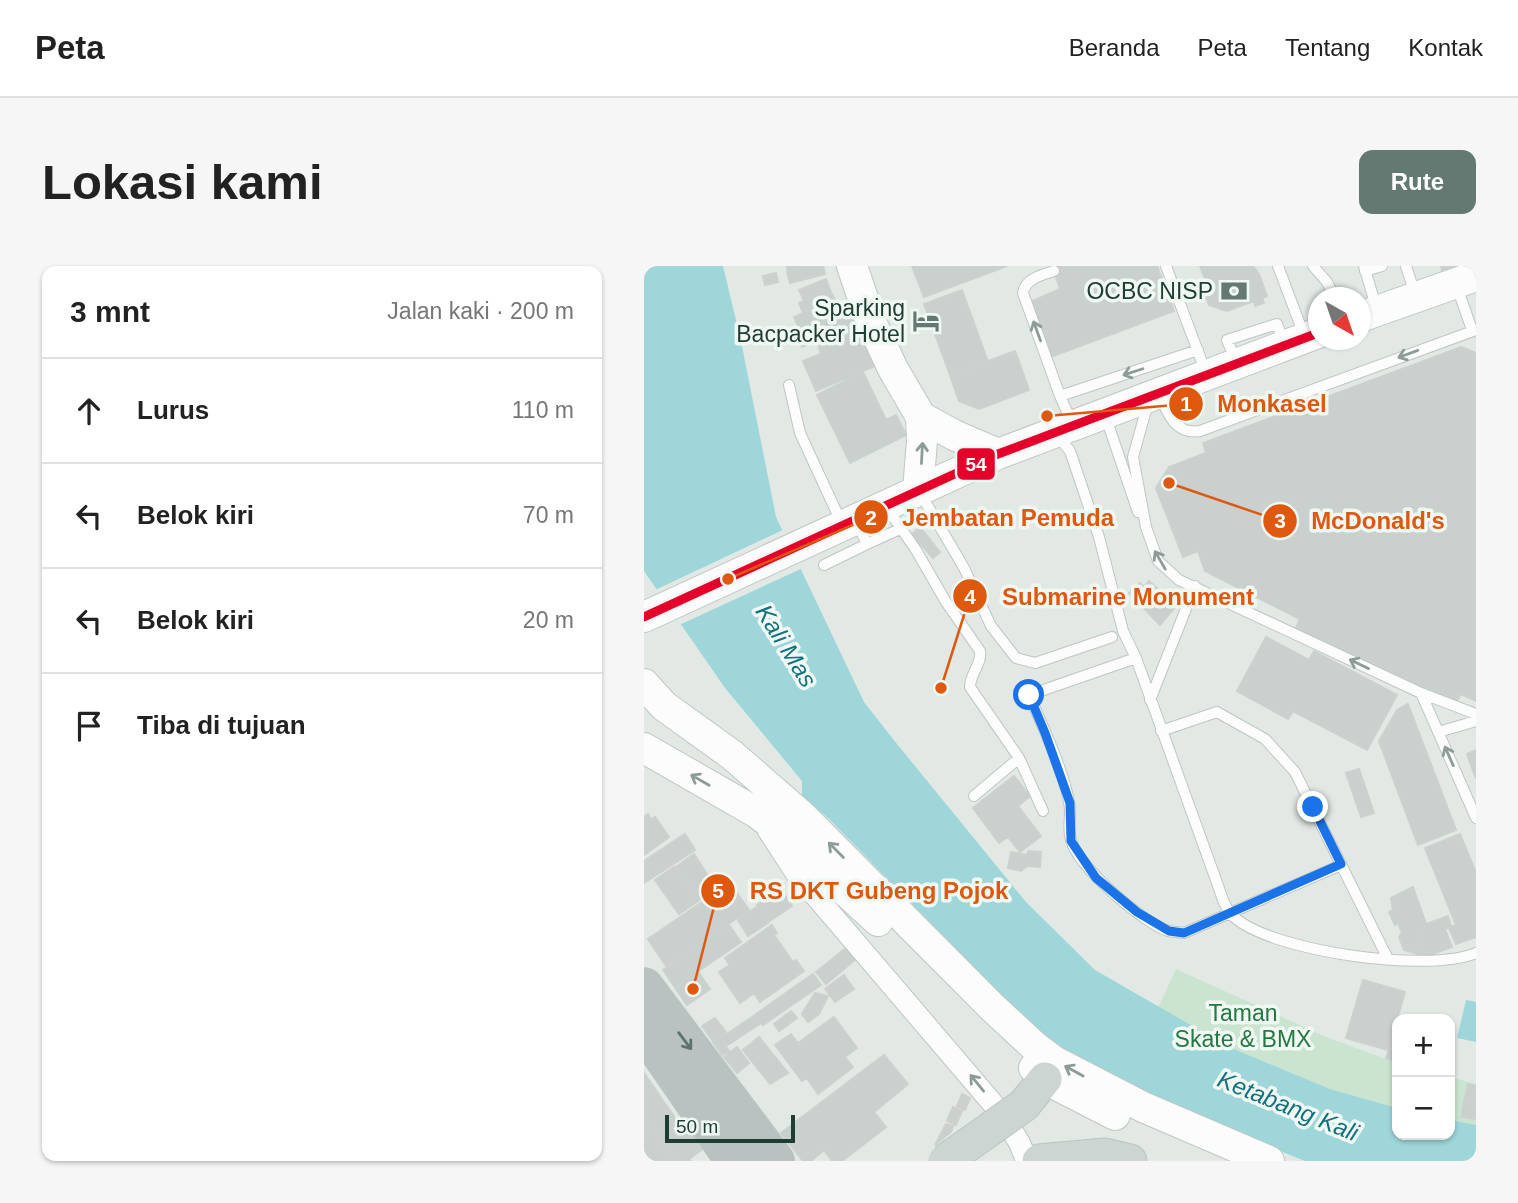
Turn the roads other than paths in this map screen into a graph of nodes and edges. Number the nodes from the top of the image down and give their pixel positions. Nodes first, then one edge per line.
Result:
1 (852, 266) edge
2 (1166, 266) edge
3 (1278, 266) edge
4 (1313, 266) edge
5 (1382, 266) edge
6 (1406, 266) edge
7 (1364, 268) edge
8 (1052, 269) edge
9 (1466, 279) edge
10 (1330, 287) edge
11 (1366, 287) edge
12 (1416, 297) junction
13 (1371, 313) edge
14 (1474, 330) edge
15 (1296, 335) edge
16 (1203, 363) junction
17 (789, 385) dead end
18 (1154, 395) junction
19 (1060, 396) junction
20 (1105, 414) junction
21 (921, 417) junction
22 (1066, 434) junction
23 (998, 454) junction
24 (918, 490) junction
25 (893, 517) junction
26 (1146, 527) junction
27 (854, 529) junction
28 (824, 565) dead end
29 (1195, 586) junction
30 (654, 613) edge
31 (1112, 638) dead end
32 (1136, 658) junction
33 (644, 684) edge
34 (1421, 693) junction
35 (1150, 700) junction
36 (1476, 714) edge
37 (1476, 721) edge
38 (1161, 731) junction
39 (1438, 732) junction
40 (706, 737) junction
41 (644, 748) edge
42 (1019, 758) junction
43 (974, 796) dead end
44 (1043, 811) dead end
45 (757, 813) junction
46 (1476, 818) edge
47 (1341, 864) junction
48 (1230, 913) junction
49 (1476, 953) edge
50 (1388, 960) junction
51 (644, 987) edge
52 (644, 1029) edge
53 (1045, 1079) junction
54 (735, 1161) edge
55 (775, 1161) edge
56 (946, 1161) edge
57 (1027, 1161) edge
58 (1039, 1161) edge
59 (1130, 1161) edge
60 (1217, 1161) edge
61 (1269, 1161) edge

1 - 21 main road
2 - 16 lane
3 - 15 lane
4 - 10 lane
5 - 7 lane
6 - 12 lane
7 - 11 lane
19 -> 8 lane
9 - 12 main road
9 - 14 lane
12 - 13 main road
14 -> 18 lane
15 - 16 main road
16 - 18 main road
16 -> 19 lane
17 - 27 lane
18 - 20 main road
18 - 26 lane
19 - 22 lane
20 - 22 main road
20 - 26 lane
21 - 23 main road
24 -> 21 main road
22 - 23 main road
22 - 32 lane
23 - 24 main road
24 - 25 main road
24 - 31 lane
25 - 27 main road
25 - 42 lane
29 -> 26 lane
27 - 28 lane
27 - 30 main road
34 -> 29 lane
29 - 35 lane
32 - 35 lane
32 - 48 lane
33 - 40 main road
34 - 36 lane
34 - 39 lane
35 - 38 lane
37 - 39 lane
38 - 47 lane
38 - 48 lane
46 -> 39 lane
40 - 45 main road
61 -> 40 main road
45 -> 41 main road
42 - 43 lane
42 - 44 lane
45 - 53 main road
57 -> 45 street
47 - 48 lane
47 - 50 lane
48 - 50 lane
49 - 50 lane
51 -> 55 highway
52 - 54 highway
53 - 56 main road, bridge
53 - 60 main road
58 - 59 main road

